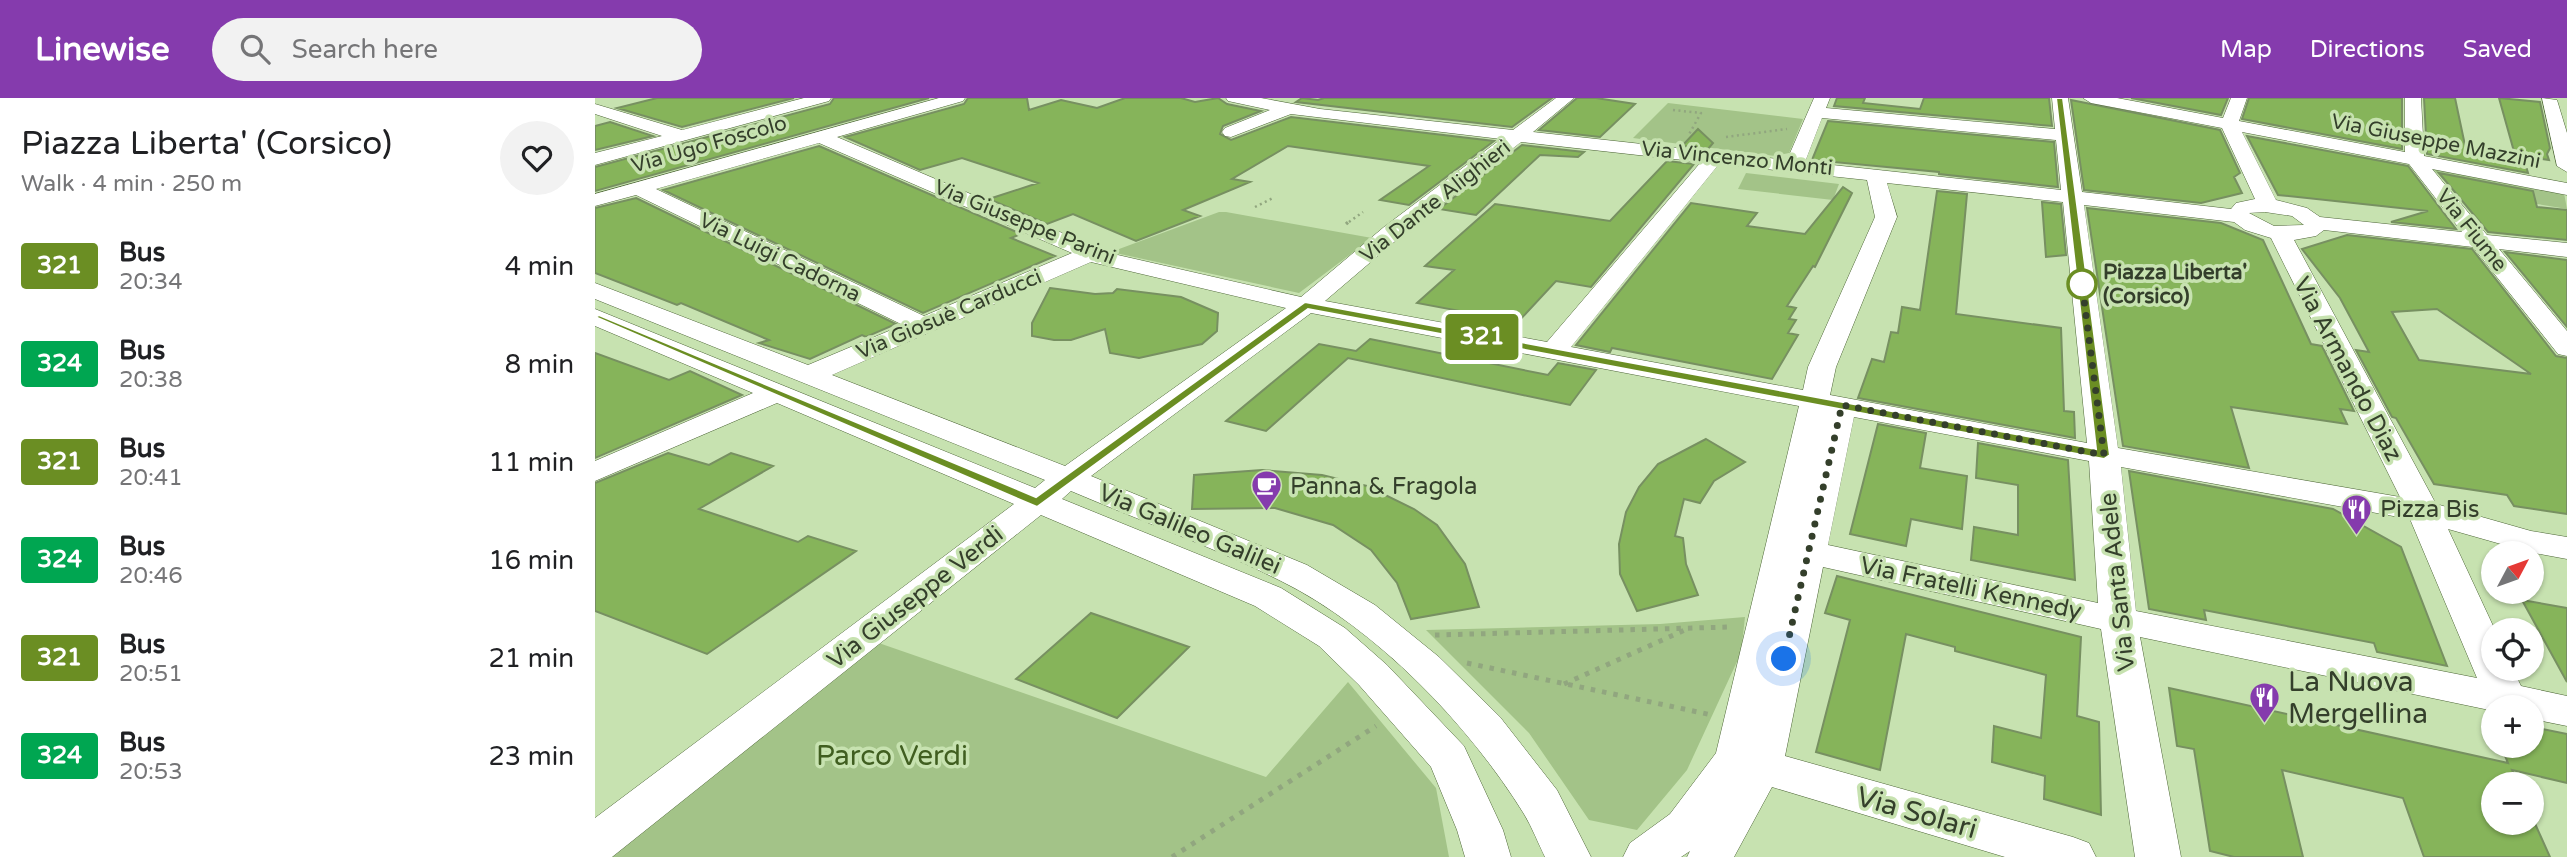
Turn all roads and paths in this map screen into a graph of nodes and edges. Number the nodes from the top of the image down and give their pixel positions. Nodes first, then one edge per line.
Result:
1 (823, 98) edge
2 (957, 98) edge
3 (1234, 98) edge
4 (1566, 98) edge
5 (2060, 98) edge
6 (2091, 98) edge
7 (2239, 98) edge
8 (2413, 98) edge
9 (2530, 98) edge
10 (2558, 101) edge
11 (595, 109) edge
12 (1287, 109) junction
13 (1674, 110) dead end
14 (1816, 112) edge
15 (2229, 124) junction
16 (1230, 132) dead end
17 (1520, 135) junction
18 (2064, 135) junction
19 (682, 136) junction
20 (819, 136) junction
21 (1681, 147) junction
22 (1716, 156) junction
23 (595, 159) edge
24 (2415, 160) junction
25 (1794, 165) junction
26 (2567, 166) edge
27 (1875, 174) junction
28 (638, 188) junction
29 (2567, 189) edge
30 (2071, 197) junction
31 (1273, 198) dead end
32 (595, 200) edge
33 (2268, 206) junction
34 (1255, 207) dead end
35 (1363, 212) dead end
36 (2240, 216) junction
37 (2316, 223) junction
38 (1346, 224) dead end
39 (2278, 231) junction
40 (2481, 240) junction
41 (2567, 250) edge
42 (1090, 254) junction
43 (595, 290) edge
44 (1305, 305) junction
45 (595, 317) edge
46 (923, 325) junction
47 (2567, 348) edge
48 (1555, 350) junction
49 (808, 375) junction
50 (778, 393) junction
51 (1828, 402) junction
52 (2104, 455) junction
53 (595, 472) edge
54 (1068, 478) junction
55 (1037, 502) junction
56 (2423, 511) junction
57 (2567, 548) edge
58 (1807, 552) junction
59 (2118, 620) junction
60 (1765, 626) junction
61 (1689, 628) junction
62 (1403, 648) junction
63 (1563, 684) junction
64 (2491, 695) edge
65 (2505, 695) edge
66 (2544, 706) edge
67 (1404, 709) junction
68 (2567, 711) edge
69 (1744, 722) junction
70 (1761, 767) junction
71 (595, 844) edge
72 (1172, 857) edge
73 (1488, 857) edge
74 (1568, 857) edge
75 (1646, 857) edge
76 (1710, 857) edge
77 (2073, 857) edge
78 (2158, 857) edge

1 - 19 street
2 - 20 street, Via Ugo Foscolo
3 - 12 street, Via Vincenzo Monti
4 - 17 street, Via Dante Alighieri
5 - 18 street, Via Santa Adele
6 - 15 street, Via Giuseppe Mazzini
7 - 15 street
8 - 24 street
9 - 10 street
10 - 26 street
11 - 19 street
12 - 16 street
12 - 17 street, Via Vincenzo Monti
13 - 21 path
14 - 18 street
14 - 21 path
14 - 25 street
15 - 24 street, Via Giuseppe Mazzini
15 - 33 street
17 - 21 street, Via Vincenzo Monti
17 - 44 street, Via Dante Alighieri
18 - 30 street, Via Santa Adele
19 - 23 street
20 - 28 street, Via Ugo Foscolo
20 - 42 street, Via Giuseppe Parini
21 - 22 street, Via Vincenzo Monti
22 - 25 street, Via Vincenzo Monti
22 - 48 street
24 - 29 street, Via Giuseppe Mazzini
24 - 40 street, Via Fiume
25 - 27 street, Via Vincenzo Monti
27 - 30 street, Via Vincenzo Monti
27 - 51 street
28 - 32 street, Via Ugo Foscolo
28 - 46 street, Via Luigi Cadorna
30 - 36 street, Via Vincenzo Monti
30 - 52 street, Via Santa Adele
31 - 34 path
33 - 36 street
33 - 37 street
35 - 38 path
36 - 39 street
37 - 39 street
37 - 40 street
39 - 56 street, Via Armando Diaz
40 - 41 street
40 - 47 street, Via Fiume
42 - 44 street, Via Giuseppe Parini
42 - 46 street, Via Giosuè Carducci
43 - 49 street, Via Galileo Galilei
44 - 48 street, Via Giuseppe Parini
44 - 54 street, Via Giuseppe Verdi
45 - 50 street, Via Galileo Galilei
46 - 49 street, Via Giosuè Carducci
48 - 51 street, Via Giuseppe Parini
49 - 54 street, Via Galileo Galilei
50 - 53 street
50 - 55 street, Via Galileo Galilei
51 - 52 street, Via Giuseppe Parini
51 - 58 street
51 - 60 street
52 - 56 street, Via Giuseppe Parini
52 - 59 street, Via Santa Adele
54 - 55 street, Via Giuseppe Verdi
54 - 62 street, Via Galileo Galilei
55 - 67 street, Via Galileo Galilei
55 - 71 street, Via Giuseppe Verdi
56 - 57 street, Via Giuseppe Parini
56 - 65 street, Via Armando Diaz
58 - 59 street, Via Fratelli Kennedy
58 - 70 street
59 - 64 street, Via Fratelli Kennedy
59 - 78 street, Via Santa Adele
60 - 61 path
60 - 69 street
61 - 62 path
61 - 63 path
62 - 63 path
62 - 74 street, Via Galileo Galilei
63 - 69 path
66 - 68 street, Via Fratelli Kennedy
67 - 72 path
67 - 73 street, Via Galileo Galilei
69 - 75 street
70 - 76 street
70 - 77 street, Via Solari

